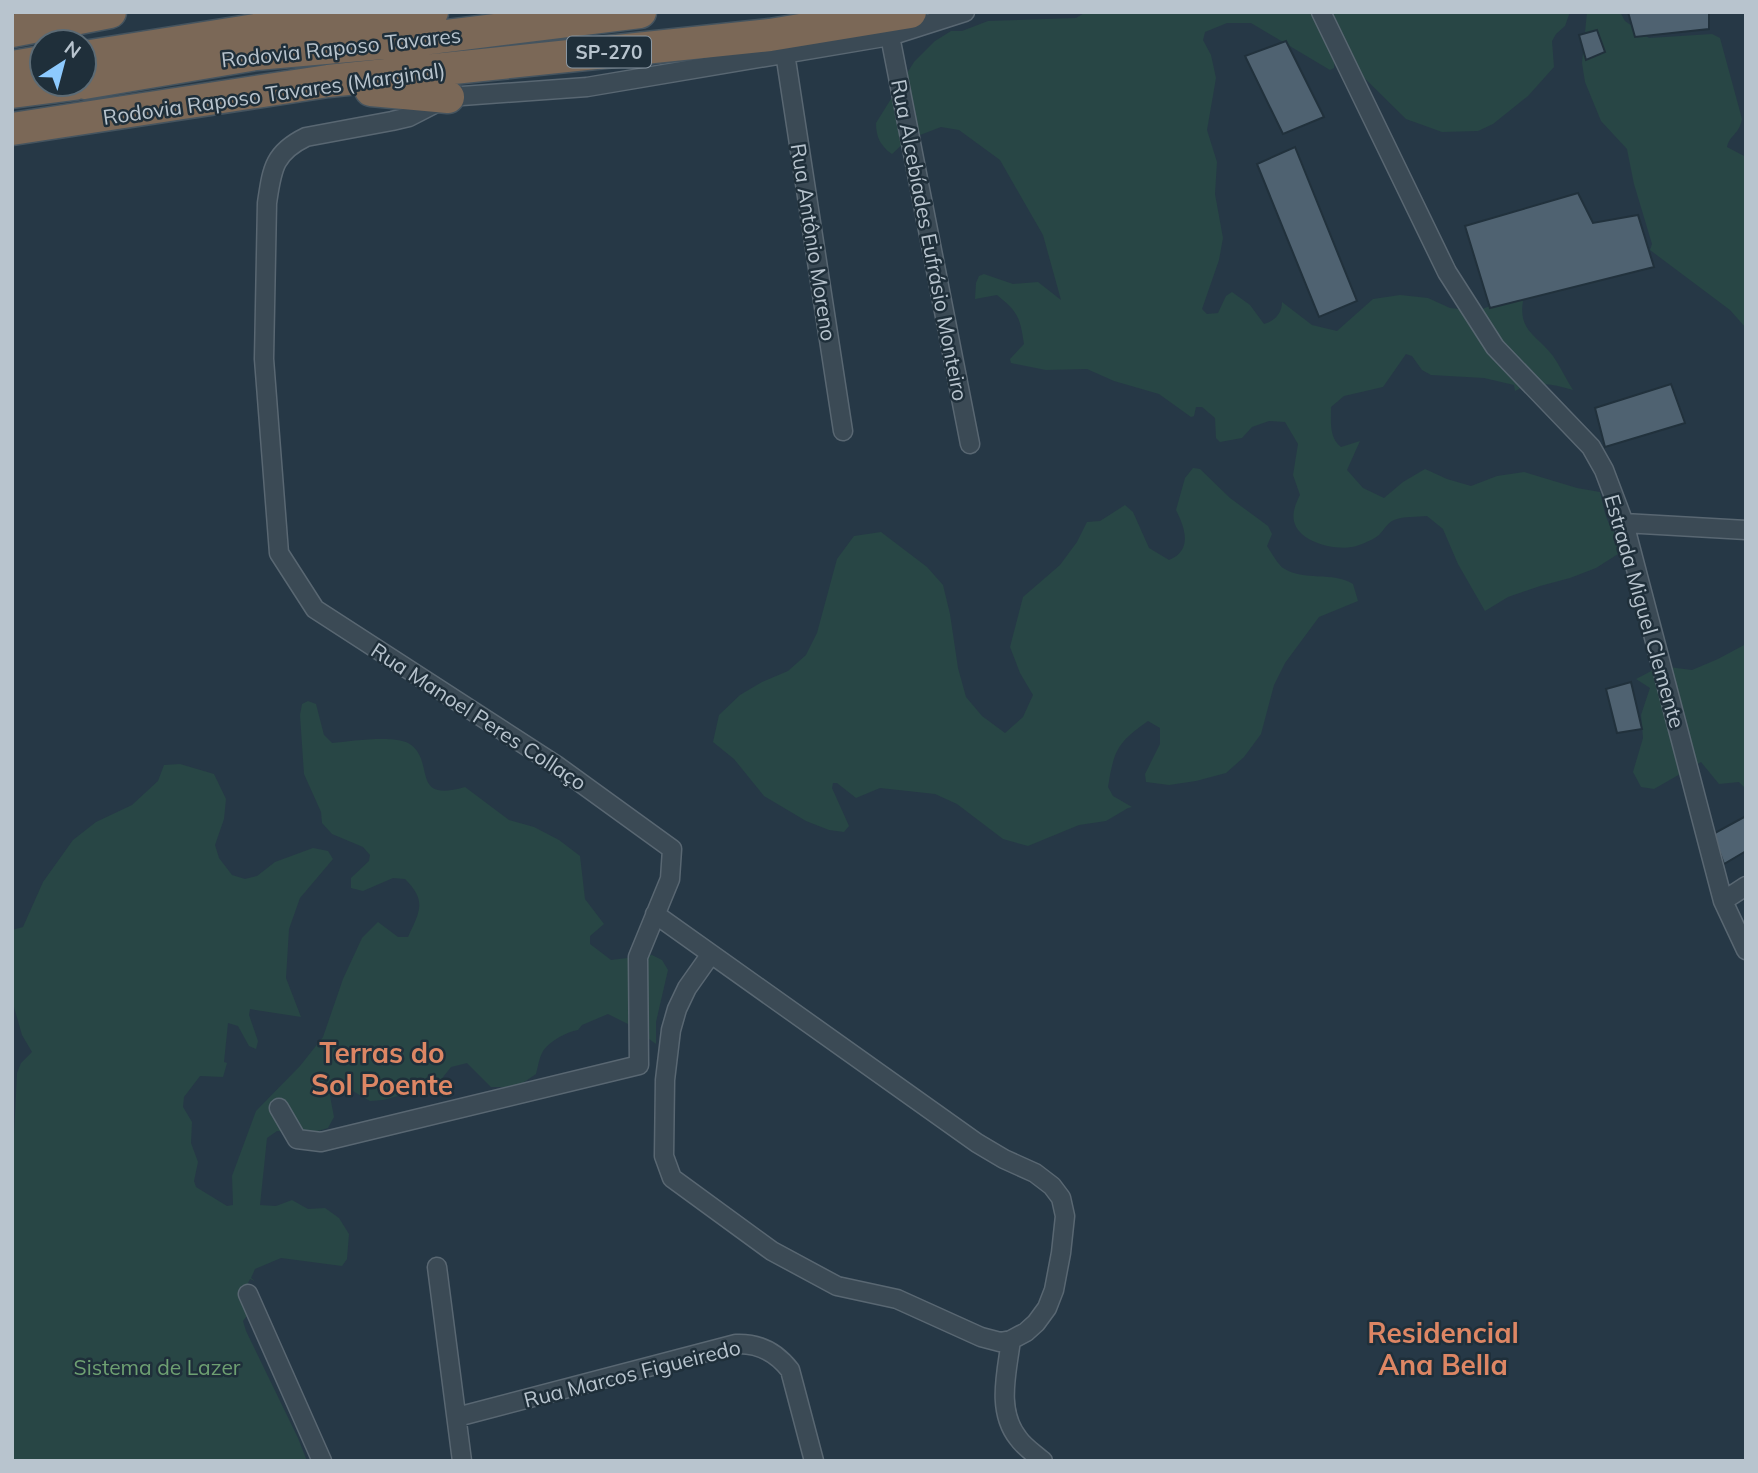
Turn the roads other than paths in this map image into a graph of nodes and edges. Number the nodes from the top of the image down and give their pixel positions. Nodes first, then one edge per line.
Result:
1 (432, 12) edge
2 (640, 12) edge
3 (911, 12) edge
4 (965, 12) edge
5 (1321, 12) edge
6 (106, 13) edge
7 (12, 31) edge
8 (890, 36) junction
9 (785, 53) junction
10 (98, 55) edge
11 (98, 81) edge
12 (307, 84) junction
13 (448, 97) joint
14 (409, 105) junction
15 (12, 130) edge
16 (843, 431) dead end
17 (970, 444) dead end
18 (1624, 523) junction
19 (1746, 530) edge
20 (1746, 886) edge
21 (1723, 901) junction
22 (655, 914) junction
23 (1746, 950) edge
24 (711, 954) junction
25 (279, 1108) dead end
26 (437, 1268) dead end
27 (248, 1294) dead end
28 (1011, 1340) junction
29 (457, 1417) junction
30 (323, 1461) edge
31 (462, 1461) edge
32 (814, 1461) edge
33 (1043, 1461) edge

1 - 10 highway, Rodovia Raposo Tavares
2 - 11 highway, Rodovia Raposo Tavares / SP-270
3 - 12 highway, Rodovia Raposo Tavares (Marginal) / SP-270
4 - 8 street
5 - 18 street, Estrada Miguel Clemente
6 - 7 highway
8 - 9 street
8 - 17 street, Rua Alcebíades Eufrásio Monteiro
9 - 13 street
9 - 16 street, Rua Antônio Moreno
12 - 14 highway
12 - 15 highway, Rodovia Raposo Tavares (Marginal) / SP-270
13 - 14 highway
14 - 22 street, Rua Manoel Peres Collaço
18 - 19 street
18 - 21 street, Estrada Miguel Clemente
20 - 21 street
21 - 23 street, Estrada Miguel Clemente
22 - 24 street
22 - 25 street, Rua Manoel Peres Collaço
24 - 28 street
24 - 28 street
26 - 29 street
27 - 30 street
28 - 33 street
29 - 31 street
29 - 32 street, Rua Marcos Figueiredo

